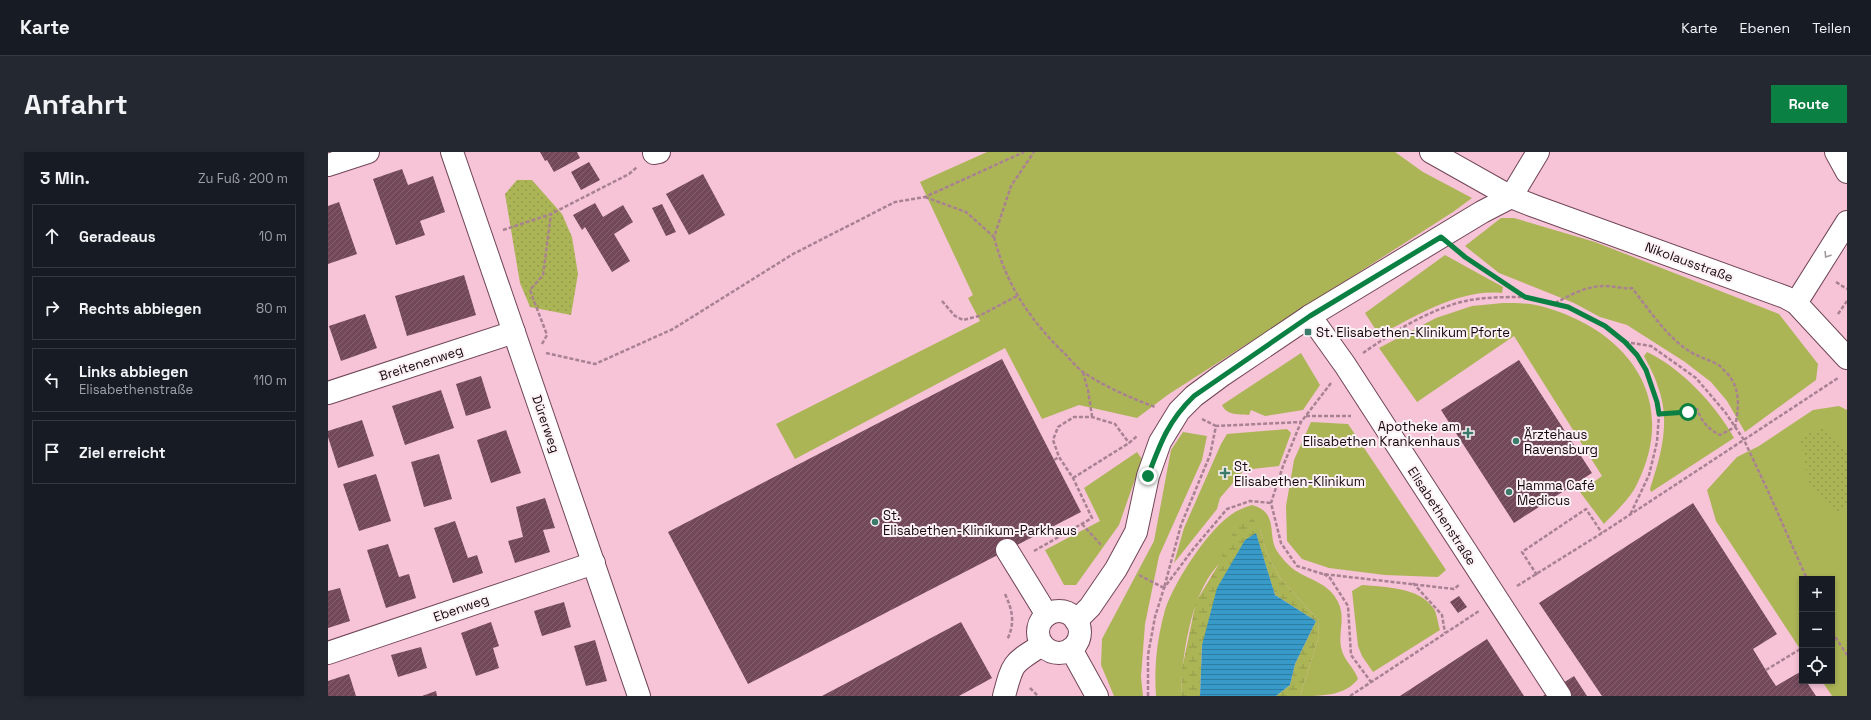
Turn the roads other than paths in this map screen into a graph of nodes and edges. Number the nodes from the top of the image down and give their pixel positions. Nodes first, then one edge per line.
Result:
1 (368, 152) edge
2 (452, 152) edge
3 (1431, 152) edge
4 (1538, 152) edge
5 (1836, 152) edge
6 (328, 165) edge
7 (1847, 172) edge
8 (1511, 197) junction
9 (1847, 222) edge
10 (1796, 304) junction
11 (1310, 316) junction
12 (514, 332) junction
13 (1844, 367) edge
14 (328, 393) edge
15 (1011, 555) road end
16 (594, 563) junction
17 (1047, 615) junction
18 (1076, 621) junction
19 (1042, 645) junction
20 (1071, 649) junction
21 (328, 653) edge
22 (639, 696) edge
23 (1004, 696) edge
24 (1097, 696) edge
25 (1560, 696) edge

1 - 6 street
2 - 12 street, Dürerweg
3 - 8 street, Nikolausstraße
4 - 8 street
5 - 7 street
8 - 10 street, Nikolausstraße
8 - 11 street
9 -> 10 street
10 - 13 street, Nikolausstraße
11 - 18 street
11 - 25 street, Elisabethenstraße
12 - 14 street, Breitenenweg
12 - 16 street, Dürerweg
15 - 17 street
16 - 21 street, Ebenweg
16 - 22 street, Dürerweg
17 - 18 street
17 - 19 street
18 - 20 street
19 - 20 street
19 - 23 street
20 - 24 street

